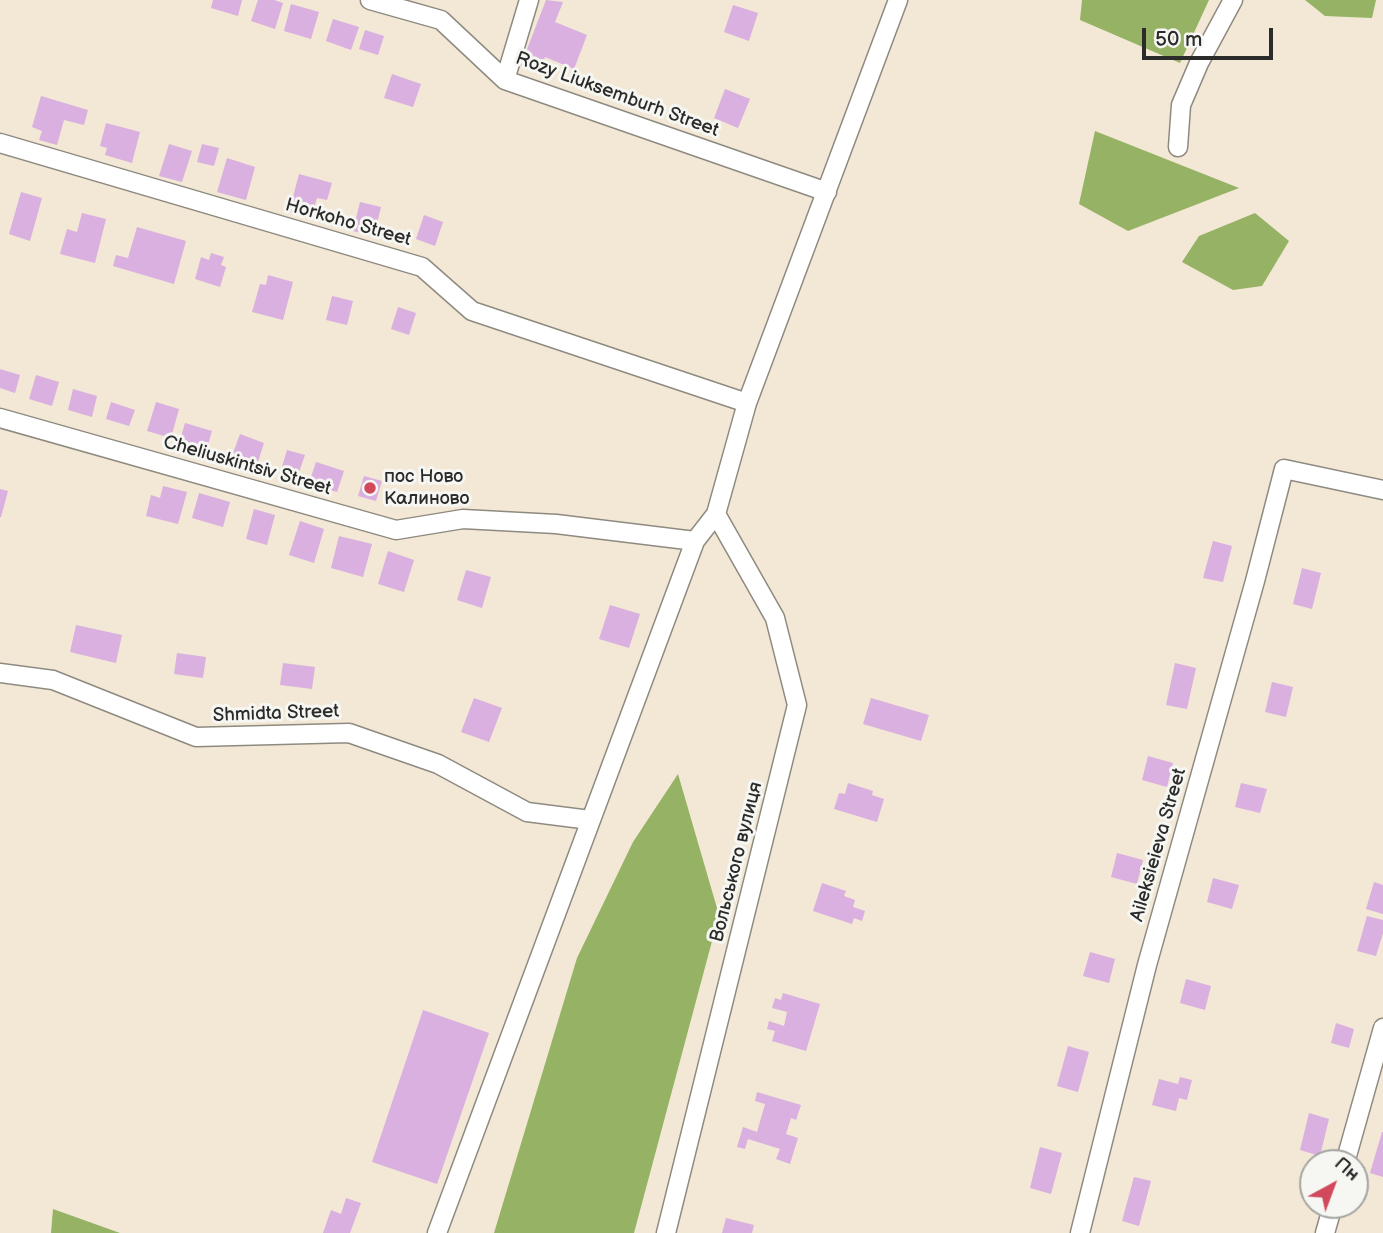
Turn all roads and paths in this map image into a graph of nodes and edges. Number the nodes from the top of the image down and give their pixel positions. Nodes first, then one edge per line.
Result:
1 (370, 0) edge
2 (529, 0) edge
3 (898, 0) edge
4 (1233, 0) edge
5 (505, 80) junction
6 (0, 143) edge
7 (1178, 147) dead end
8 (827, 192) junction
9 (747, 404) junction
10 (0, 418) edge
11 (1383, 490) edge
12 (716, 514) junction
13 (695, 541) junction
14 (0, 673) edge
15 (590, 820) junction
16 (1383, 1028) edge
17 (1349, 1149) edge
18 (437, 1233) edge
19 (666, 1233) edge
20 (1080, 1233) edge

1 - 5 street, Rozy Liuksemburh Street
2 - 5 street
3 - 8 street
4 - 7 street
5 - 8 street, Rozy Liuksemburh Street
6 - 9 street, Horkoho Street
8 - 9 street
9 - 12 street
10 - 13 street, Cheliuskintsiv Street
11 - 20 street, Aileksieieva Street
12 - 13 street
12 - 19 street, Вольського вулиця
13 - 15 street
14 - 15 street, Shmidta Street
15 - 18 street
16 - 17 street

